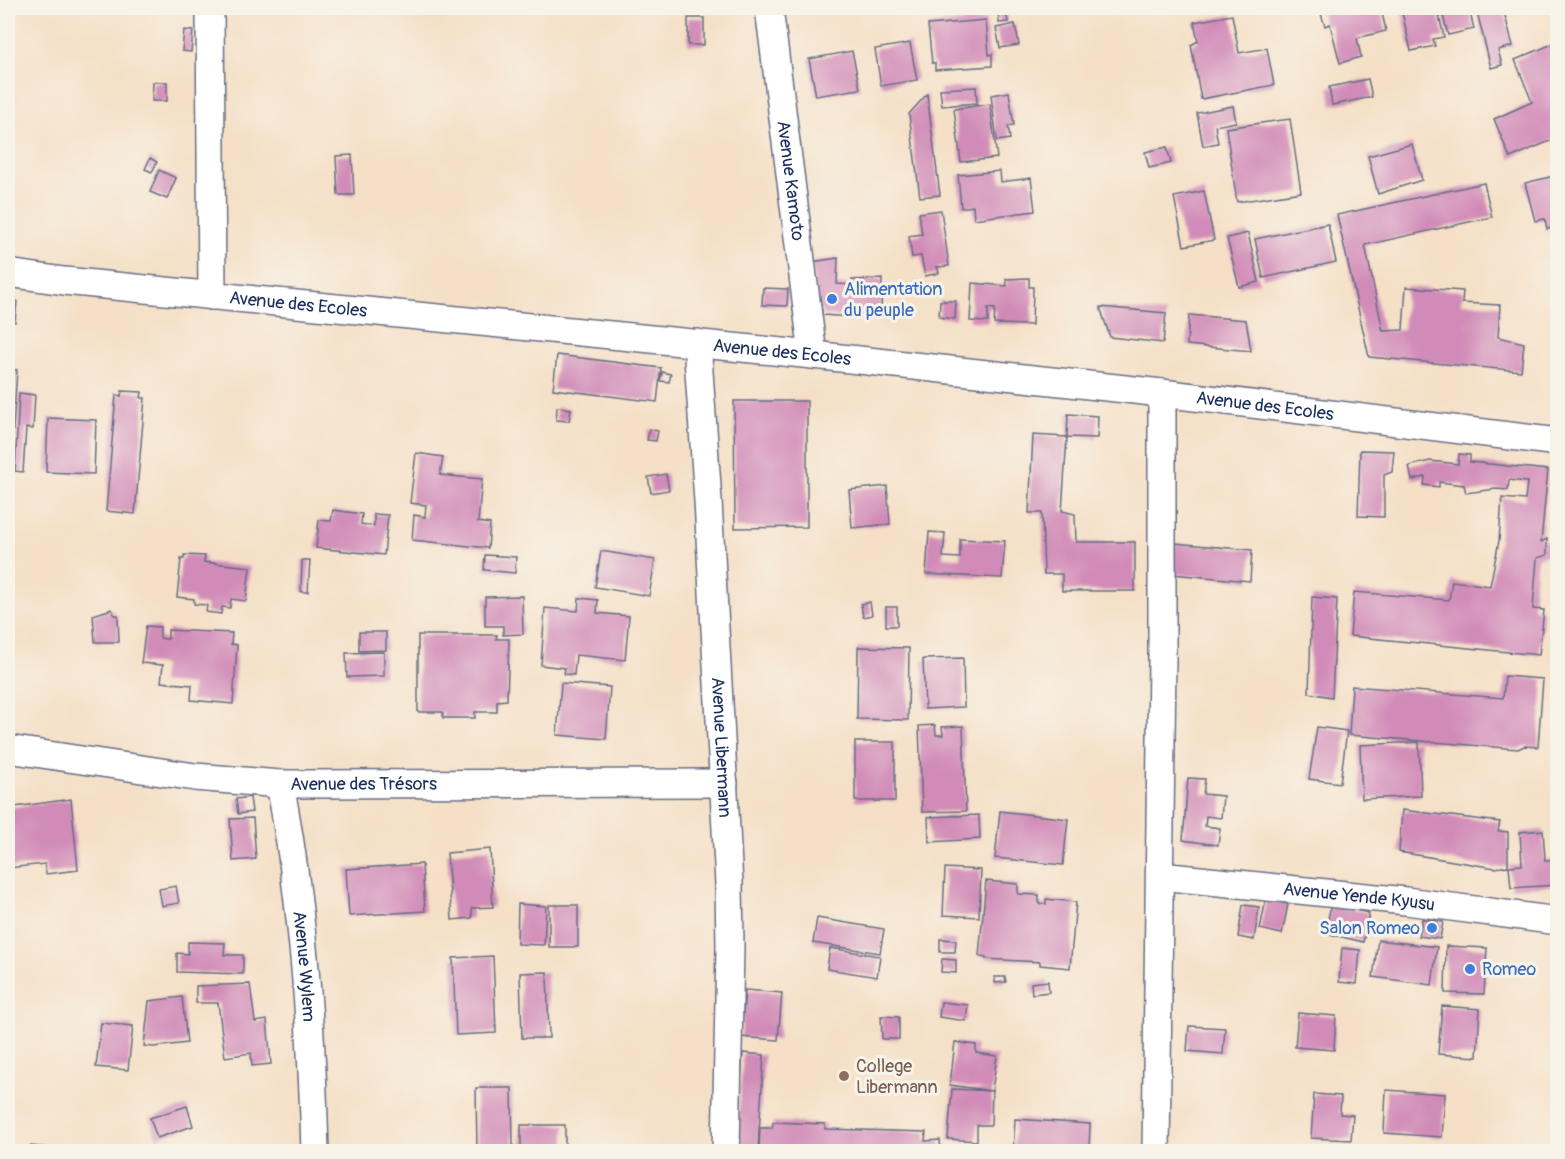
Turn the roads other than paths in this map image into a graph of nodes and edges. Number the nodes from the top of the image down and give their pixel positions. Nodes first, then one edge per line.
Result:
1 (210, 8) edge
2 (769, 8) edge
3 (8, 273) edge
4 (212, 296) junction
5 (697, 343) junction
6 (813, 355) junction
7 (1162, 393) junction
8 (1557, 442) edge
9 (8, 749) edge
10 (280, 783) junction
11 (724, 783) junction
12 (1160, 876) junction
13 (1557, 921) edge
14 (315, 1152) edge
15 (726, 1152) edge
16 (1156, 1152) edge

1 - 4 street
2 - 6 street, Avenue Kamoto
3 - 4 street, Avenue des Ecoles
4 - 5 street, Avenue des Ecoles
5 - 6 street, Avenue des Ecoles
5 - 11 street, Avenue Libermann
6 - 7 street, Avenue des Ecoles
7 - 8 street, Avenue des Ecoles
7 - 12 street
9 - 10 street, Avenue des Trésors
10 - 11 street, Avenue des Trésors
10 - 14 street, Avenue Wylem
11 - 15 street, Avenue Libermann
12 - 13 street, Avenue Yende Kyusu
12 - 16 street

